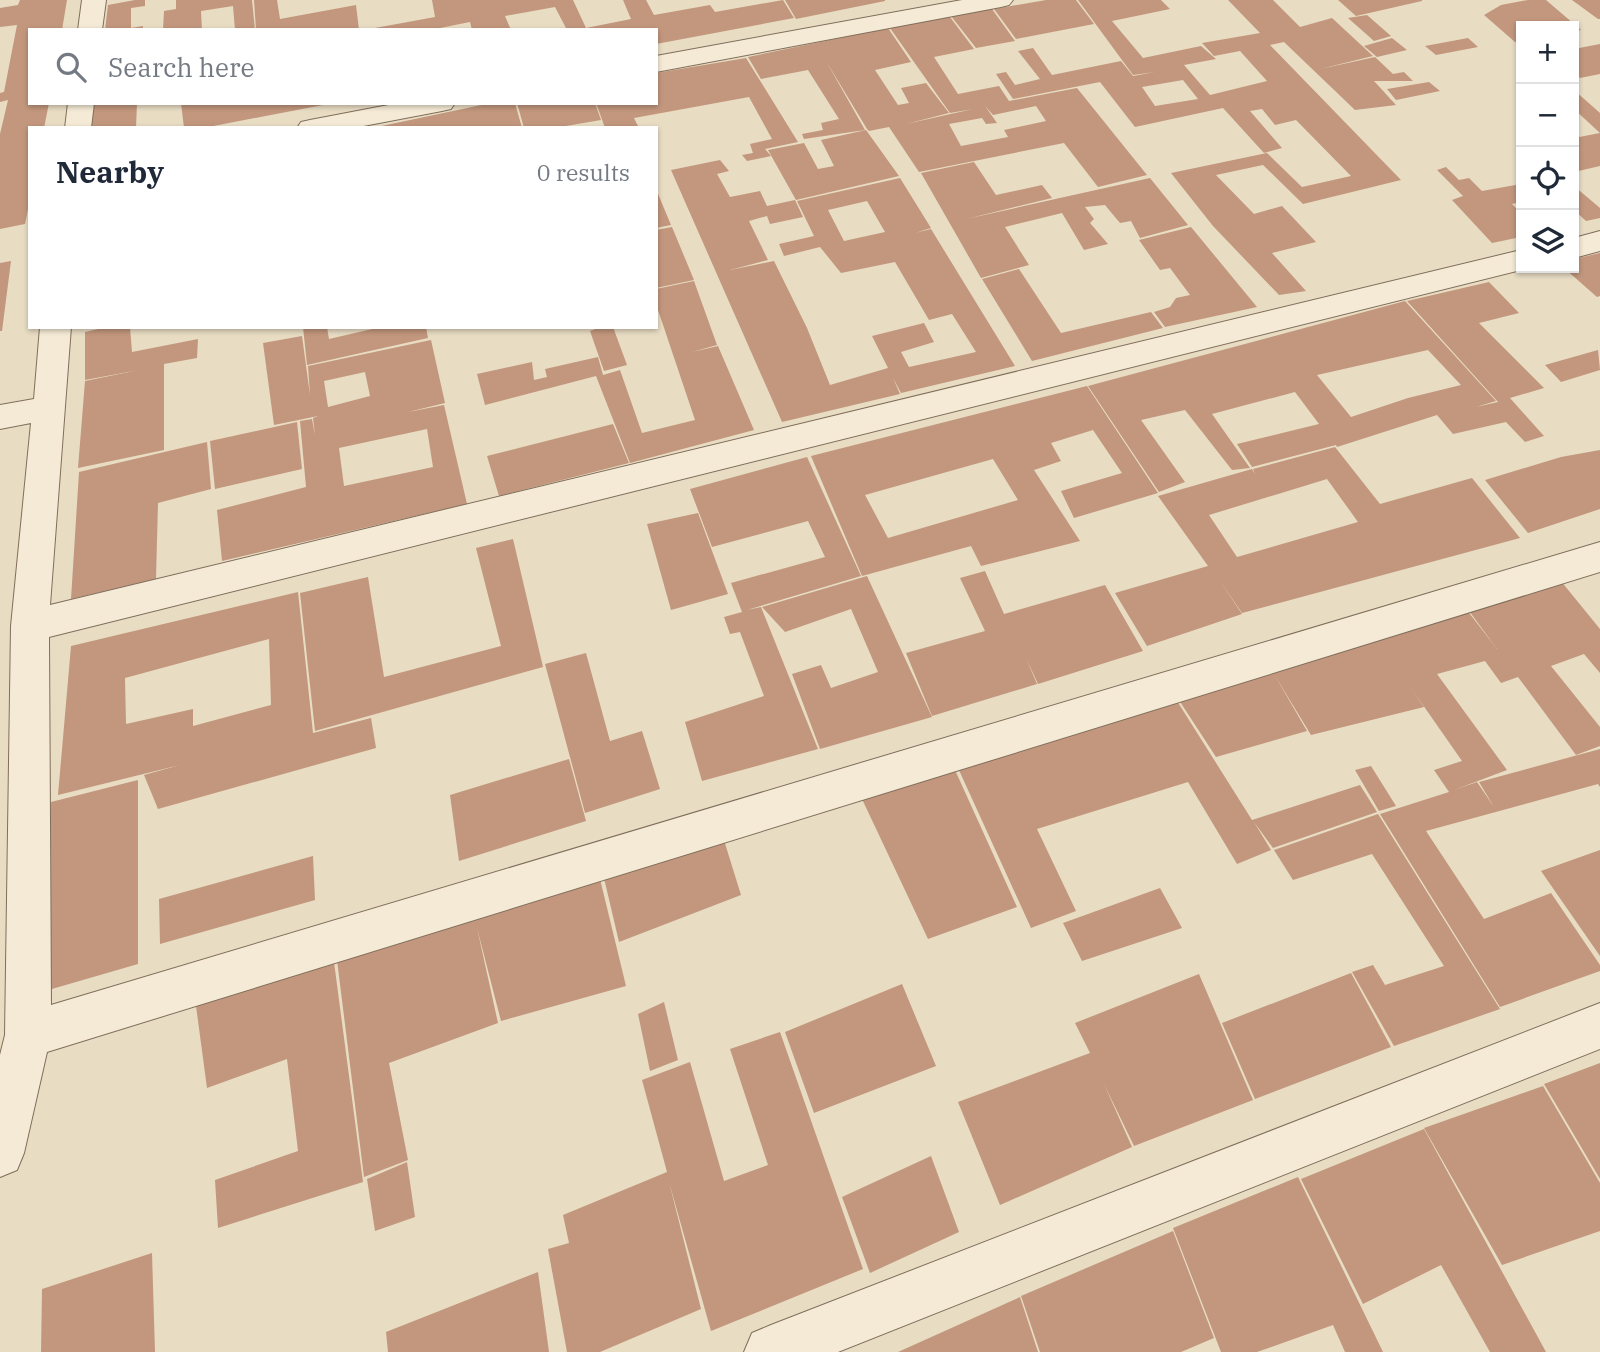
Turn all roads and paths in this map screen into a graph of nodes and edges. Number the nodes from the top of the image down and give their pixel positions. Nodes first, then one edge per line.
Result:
1 (94, 0) edge
2 (1001, 0) edge
3 (90, 28) edge
4 (658, 64) edge
5 (81, 105) edge
6 (431, 105) edge
7 (78, 126) edge
8 (321, 126) edge
9 (1600, 241) edge
10 (1579, 247) edge
11 (1516, 262) edge
12 (56, 329) edge
13 (48, 408) junction
14 (0, 417) edge
15 (1600, 557) edge
16 (30, 626) junction
17 (1600, 1026) edge
18 (28, 1035) junction
19 (0, 1153) edge
20 (771, 1352) edge

1 - 3 street
2 - 4 street
5 - 7 street
6 - 8 street
9 - 10 street
11 - 16 street
12 - 13 street
13 - 14 street
13 - 16 street
15 - 18 street
16 - 18 street
17 - 20 street
18 - 19 street

